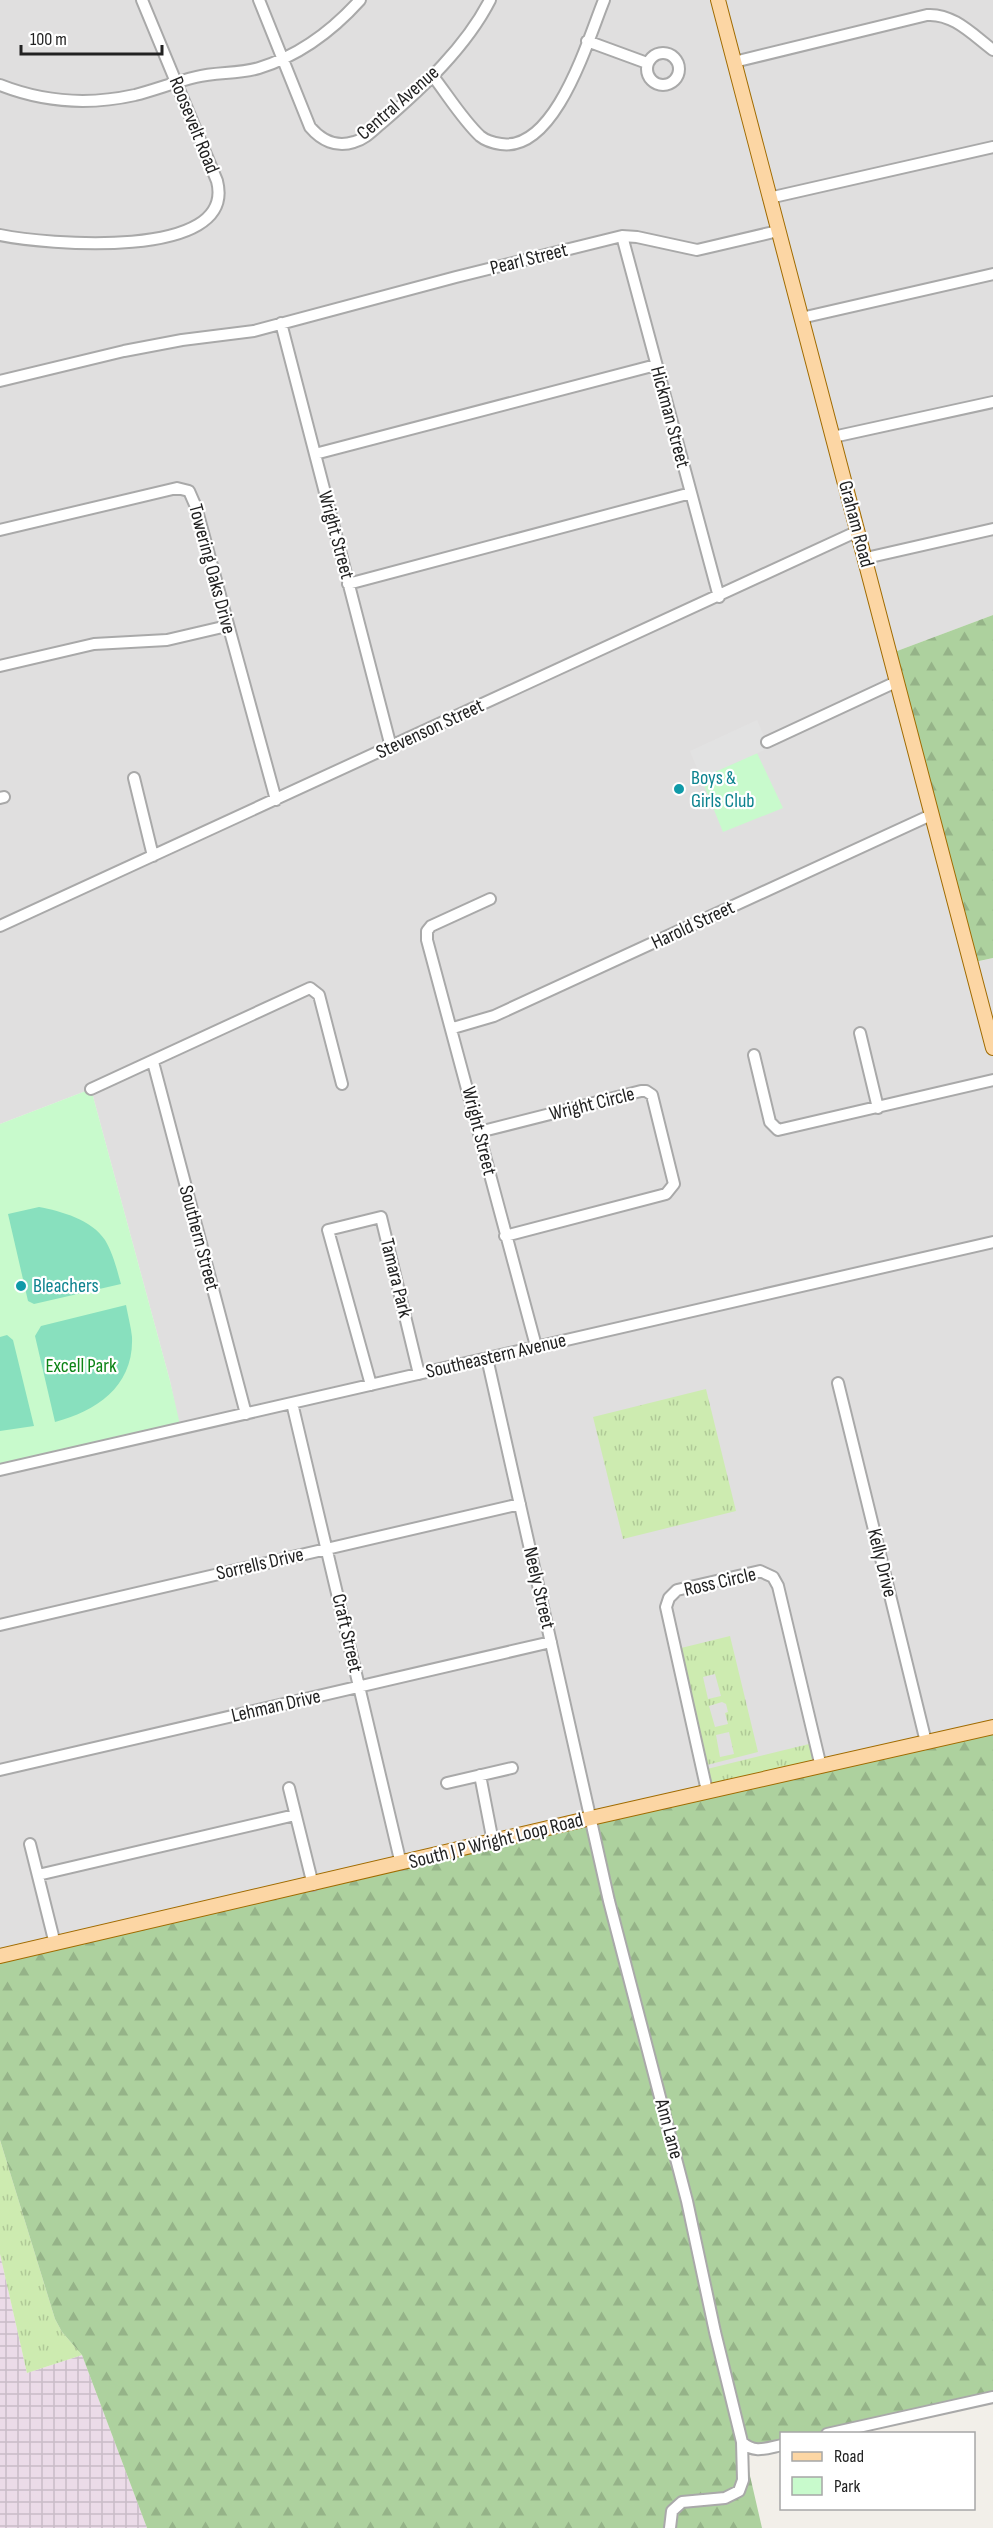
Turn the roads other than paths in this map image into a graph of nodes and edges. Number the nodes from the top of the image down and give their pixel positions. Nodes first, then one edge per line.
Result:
1 (142, 0) edge
2 (259, 0) edge
3 (360, 0) edge
4 (490, 0) edge
5 (604, 0) edge
6 (718, 0) edge
7 (587, 41) junction
8 (993, 50) edge
9 (283, 58) junction
10 (734, 62) junction
11 (647, 63) dead end
12 (432, 75) junction
13 (177, 82) junction
14 (0, 85) edge
15 (993, 147) edge
16 (769, 198) junction
17 (778, 231) junction
18 (0, 235) edge
19 (622, 236) junction
20 (993, 274) edge
21 (801, 318) junction
22 (281, 323) junction
23 (656, 365) junction
24 (0, 381) edge
25 (993, 402) edge
26 (833, 437) junction
27 (315, 454) junction
28 (691, 493) junction
29 (993, 529) edge
30 (0, 530) edge
31 (858, 531) junction
32 (866, 558) junction
33 (348, 584) junction
34 (719, 597) junction
35 (227, 626) junction
36 (0, 666) edge
37 (896, 682) junction
38 (767, 742) dead end
39 (391, 747) junction
40 (134, 778) dead end
41 (276, 800) junction
42 (931, 815) junction
43 (153, 856) junction
44 (490, 899) dead end
45 (0, 926) edge
46 (453, 1028) junction
47 (860, 1033) dead end
48 (993, 1048) edge
49 (754, 1055) dead end
50 (153, 1062) junction
51 (993, 1080) edge
52 (342, 1084) dead end
53 (91, 1089) dead end
54 (878, 1108) junction
55 (479, 1132) junction
56 (506, 1236) junction
57 (993, 1242) edge
58 (536, 1346) junction
59 (487, 1358) junction
60 (419, 1374) junction
61 (838, 1383) dead end
62 (370, 1385) junction
63 (292, 1403) junction
64 (246, 1414) junction
65 (0, 1470) edge
66 (520, 1504) junction
67 (327, 1549) junction
68 (0, 1625) edge
69 (551, 1642) junction
70 (359, 1687) junction
71 (993, 1727) edge
72 (926, 1743) junction
73 (822, 1767) junction
74 (512, 1768) dead end
75 (0, 1770) edge
76 (480, 1775) junction
77 (447, 1783) dead end
78 (289, 1788) dead end
79 (707, 1791) junction
80 (295, 1815) junction
81 (591, 1818) junction
82 (493, 1842) junction
83 (30, 1844) dead end
84 (401, 1864) junction
85 (38, 1875) junction
86 (313, 1885) junction
87 (54, 1944) junction
88 (0, 1956) edge
89 (993, 2397) edge
90 (832, 2432) edge
91 (742, 2442) junction
92 (780, 2445) edge
93 (670, 2528) edge

1 - 13 street, Roosevelt Road
2 - 9 street, Central Avenue
3 - 9 street
4 - 12 street, Central Avenue
5 - 7 street
6 - 10 main road, Graham Road
7 - 11 street
7 - 12 street
8 - 10 street
9 - 12 street, Central Avenue
9 - 13 street
10 - 16 main road, Graham Road
13 - 14 street
13 - 18 street, Roosevelt Road
15 - 16 street
16 - 17 main road, Graham Road
17 - 19 street, Pearl Street
17 - 21 main road, Graham Road
19 - 22 street, Pearl Street
19 - 23 street, Hickman Street
20 - 21 street
21 - 26 main road, Graham Road
22 - 24 street, Pearl Street
22 - 27 street, Wright Street
23 - 27 street
23 - 28 street, Hickman Street
25 - 26 street
26 - 31 main road, Graham Road
27 - 33 street, Wright Street
28 - 33 street
28 - 34 street, Hickman Street
29 - 32 street
30 - 35 street, Towering Oaks Drive
31 - 32 main road, Graham Road
31 - 34 street, Stevenson Street
32 - 37 main road, Graham Road
33 - 39 street, Wright Street
34 - 39 street, Stevenson Street
35 - 36 street
35 - 41 street, Towering Oaks Drive
37 - 38 street
37 - 42 main road, Graham Road
39 - 41 street, Stevenson Street
40 - 43 street
41 - 43 street, Stevenson Street
42 - 46 street, Harold Street
42 - 48 main road, Graham Road
43 - 45 street, Stevenson Street
44 - 46 street, Wright Street
46 - 55 street, Wright Street
47 - 54 street
49 - 54 street
50 - 52 street
50 - 53 street
50 - 64 street, Southern Street
51 - 54 street
55 - 56 street, Wright Street
55 - 56 street, Wright Circle
56 - 58 street, Wright Street
57 - 58 street, Southeastern Avenue
58 - 59 street, Southeastern Avenue
59 - 60 street, Southeastern Avenue
59 - 66 street, Neely Street
60 - 62 street, Southeastern Avenue
60 - 62 street, Tamara Park
61 - 72 street, Kelly Drive
62 - 63 street, Southeastern Avenue
63 - 64 street, Southeastern Avenue
63 - 67 street, Craft Street
64 - 65 street, Southeastern Avenue
66 - 67 street, Sorrells Drive
66 - 69 street, Neely Street
67 - 68 street, Sorrells Drive
67 - 70 street, Craft Street
69 - 70 street, Lehman Drive
69 - 81 street, Neely Street
70 - 75 street, Lehman Drive
70 - 84 street, Craft Street
71 - 72 main road, South J P Wright Loop Road
72 - 73 main road, South J P Wright Loop Road
73 - 79 main road, South J P Wright Loop Road
73 - 79 street, Ross Circle
74 - 76 street
76 - 77 street
76 - 82 street
78 - 80 street
79 - 81 main road, South J P Wright Loop Road
80 - 85 street
80 - 86 street
81 - 82 main road, South J P Wright Loop Road
81 - 91 street, Ann Lane
82 - 84 main road, South J P Wright Loop Road
83 - 85 street
84 - 86 main road, South J P Wright Loop Road
85 - 87 street
86 - 87 main road, South J P Wright Loop Road
87 - 88 main road, South J P Wright Loop Road
89 - 90 street
91 - 92 street
91 - 93 street, Ann Lane

